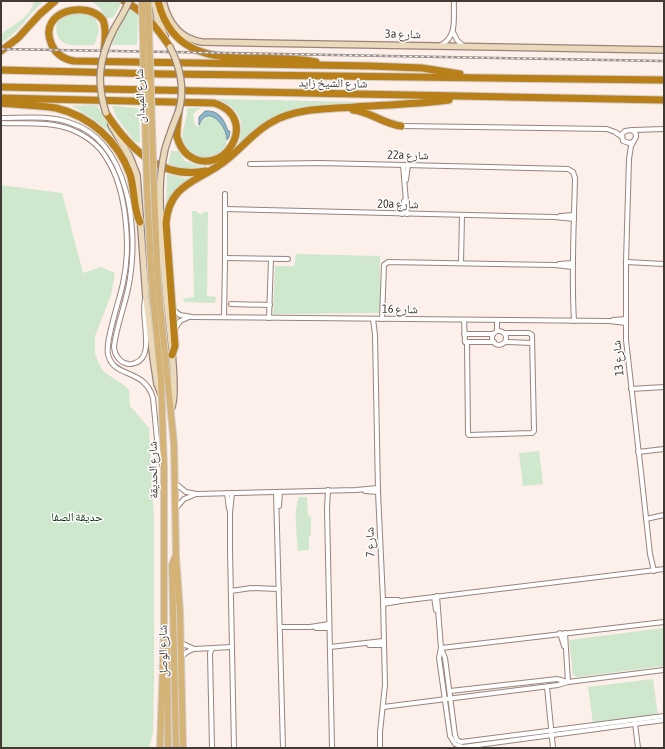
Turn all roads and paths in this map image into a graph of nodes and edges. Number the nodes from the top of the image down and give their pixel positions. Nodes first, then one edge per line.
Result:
1 (55, 1) edge
2 (60, 1) edge
3 (124, 1) edge
4 (129, 1) edge
5 (142, 1) edge
6 (148, 1) edge
7 (154, 1) edge
8 (158, 1) edge
9 (163, 1) edge
10 (454, 1) edge
11 (45, 9) junction
12 (453, 32) junction
13 (440, 45) junction
14 (463, 46) junction
15 (170, 47) junction
16 (1, 50) edge
17 (664, 50) edge
18 (104, 51) junction
19 (327, 66) junction
20 (1, 70) edge
21 (473, 78) junction
22 (664, 80) edge
23 (1, 87) edge
24 (474, 97) junction
25 (1, 98) edge
26 (664, 100) edge
27 (1, 103) edge
28 (335, 108) junction
29 (179, 109) junction
30 (106, 113) junction
31 (1, 118) edge
32 (1, 123) edge
33 (401, 126) joint
34 (664, 129) edge
35 (632, 130) junction
36 (647, 130) junction
37 (622, 137) junction
38 (636, 137) junction
39 (625, 142) junction
40 (633, 142) junction
41 (629, 159) junction
42 (250, 164) dead end
43 (405, 165) junction
44 (219, 166) junction
45 (154, 191) junction
46 (225, 194) dead end
47 (225, 211) junction
48 (404, 214) junction
49 (462, 215) junction
50 (574, 217) junction
51 (140, 222) junction
52 (271, 259) junction
53 (288, 259) dead end
54 (225, 260) junction
55 (461, 263) junction
56 (626, 263) junction
57 (664, 264) edge
58 (572, 265) junction
59 (146, 297) junction
60 (231, 304) dead end
61 (270, 305) junction
62 (172, 309) junction
63 (192, 317) junction
64 (224, 317) junction
65 (269, 318) junction
66 (378, 319) junction
67 (464, 320) junction
68 (499, 320) junction
69 (572, 321) junction
70 (626, 321) junction
71 (174, 331) junction
72 (499, 332) junction
73 (464, 334) junction
74 (494, 342) junction
75 (505, 342) junction
76 (467, 343) junction
77 (532, 343) junction
78 (172, 355) junction
79 (664, 387) edge
80 (631, 391) junction
81 (162, 397) junction
82 (171, 409) junction
83 (664, 449) edge
84 (638, 452) junction
85 (164, 469) junction
86 (175, 483) junction
87 (378, 490) junction
88 (326, 491) junction
89 (278, 492) junction
90 (230, 493) junction
91 (197, 494) junction
92 (176, 508) junction
93 (664, 515) edge
94 (646, 517) junction
95 (176, 556) junction
96 (664, 569) edge
97 (652, 571) junction
98 (279, 587) junction
99 (231, 589) junction
100 (382, 591) junction
101 (435, 596) junction
102 (391, 601) junction
103 (383, 602) junction
104 (383, 612) junction
105 (664, 622) edge
106 (329, 626) junction
107 (280, 627) junction
108 (563, 633) junction
109 (164, 634) junction
110 (181, 643) junction
111 (383, 643) junction
112 (330, 645) junction
113 (440, 648) junction
114 (194, 649) junction
115 (214, 649) junction
116 (232, 649) junction
117 (181, 657) junction
118 (664, 670) edge
119 (568, 682) junction
120 (547, 687) junction
121 (469, 689) junction
122 (450, 691) junction
123 (469, 695) junction
124 (450, 698) junction
125 (445, 699) junction
126 (383, 707) junction
127 (664, 716) edge
128 (664, 720) edge
129 (635, 723) junction
130 (552, 732) junction
131 (452, 735) junction
132 (159, 746) edge
133 (168, 748) edge
134 (176, 748) edge
135 (183, 748) edge
136 (212, 748) edge
137 (234, 748) edge
138 (283, 748) edge
139 (332, 748) edge
140 (380, 748) edge
141 (553, 748) edge
142 (638, 748) edge

1 - 11 highway
2 - 11 highway
3 - 15 highway
4 - 18 main road, bridge
5 - 45 main road, شارع الميدان, bridge
6 - 45 main road, شارع الميدان, bridge
7 - 15 main road
8 - 19 highway
9 - 13 main road, 3a شارع
10 - 12 street
11 - 16 highway
12 - 13 street
12 - 14 street
13 - 14 main road, 3a شارع
14 - 17 main road, 3a شارع
15 - 29 main road, bridge
18 - 19 highway
18 - 30 main road, bridge
19 - 21 highway
20 - 21 highway, شارع الشيخ زايد
21 - 22 highway, شارع الشيخ زايد
23 - 24 highway, شارع الشيخ زايد
24 - 26 highway, شارع الشيخ زايد
24 - 28 highway
25 - 29 highway
27 - 51 highway
28 - 33 highway
28 - 44 highway
29 - 45 main road, bridge
30 - 44 highway
30 - 51 main road
31 - 59 street
32 - 85 street
33 - 37 street
34 - 36 street
35 - 36 street
35 - 37 street
35 - 38 street
36 - 38 street
37 - 39 street
38 - 40 street
39 - 40 street
39 - 41 street, شارع 13
40 - 41 street, شارع 13
41 - 56 street, شارع 13
42 - 43 street, 22a شارع
43 - 48 street
43 - 50 street, 22a شارع
44 - 62 highway
45 - 78 main road
45 - 81 main road, شارع الحديقة
45 - 82 main road, شارع الحديقة
46 - 47 street
47 - 48 street, 20a شارع
47 - 54 street
48 - 49 street, 20a شارع
49 - 50 street, 20a شارع
49 - 55 street
50 - 58 street
51 - 59 main road
52 - 53 street
52 - 54 street
52 - 61 street
54 - 64 street
55 - 58 street
55 - 66 street, شارع 7
56 - 57 street
56 - 70 street, شارع 13
58 - 69 street
59 - 81 main road
60 - 61 street
61 - 65 street
62 - 63 street, شارع 16
62 - 71 highway
63 - 64 street, شارع 16
63 - 71 street
64 - 65 street, شارع 16
65 - 66 street, شارع 16
66 - 67 street, شارع 16
66 - 87 street, شارع 7
67 - 68 street, شارع 16
67 - 73 street
68 - 69 street, شارع 16
68 - 72 street
69 - 70 street, شارع 16
70 - 80 street, شارع 13
71 - 78 highway
72 - 73 street
72 - 74 street
72 - 75 street
72 - 77 street
73 - 76 street
74 - 75 street
74 - 76 street
75 - 77 street
76 - 77 street
78 - 82 main road
79 - 80 street
80 - 84 street, شارع 13
81 - 85 main road, شارع الحديقة
82 - 86 main road, شارع الحديقة
83 - 84 street
84 - 94 street, شارع 13
85 - 109 main road, شارع الحديقة
86 - 91 street
86 - 92 main road, شارع الحديقة
87 - 88 street
87 - 100 street, شارع 7
88 - 89 street
88 - 106 street
89 - 90 street
89 - 98 street
90 - 91 street
90 - 99 street
91 - 92 street
92 - 95 main road, شارع الحديقة
93 - 94 street
94 - 97 street, شارع 13
95 - 110 main road, شارع الحديقة
95 - 134 main road, شارع الوصل
96 - 97 street
97 - 101 street
98 - 99 street
98 - 107 street
99 - 116 street
100 - 102 street
100 - 103 street, شارع 7
101 - 102 street
101 - 113 street
102 - 103 street
102 - 104 street
103 - 104 street, شارع 7
104 - 111 street, شارع 7
105 - 108 street
106 - 107 street
106 - 112 street
107 - 138 street
108 - 113 street
108 - 119 street
109 - 132 main road
109 - 133 main road, شارع الحديقة
110 - 114 street
110 - 117 main road, شارع الحديقة
111 - 112 street
111 - 126 street, شارع 7
112 - 139 street
113 - 122 street
113 - 125 street
114 - 115 street
114 - 117 street
115 - 116 street
115 - 136 street
116 - 137 street
117 - 135 main road, شارع الحديقة
118 - 119 street
119 - 120 street
119 - 121 street
120 - 123 street
120 - 130 street
121 - 122 street
121 - 123 street
122 - 124 street
123 - 124 street
124 - 125 street
124 - 131 street
125 - 126 street
125 - 131 street
126 - 140 street, شارع 7
127 - 130 street
128 - 129 street
129 - 130 street
129 - 142 street
130 - 131 street
130 - 141 street

